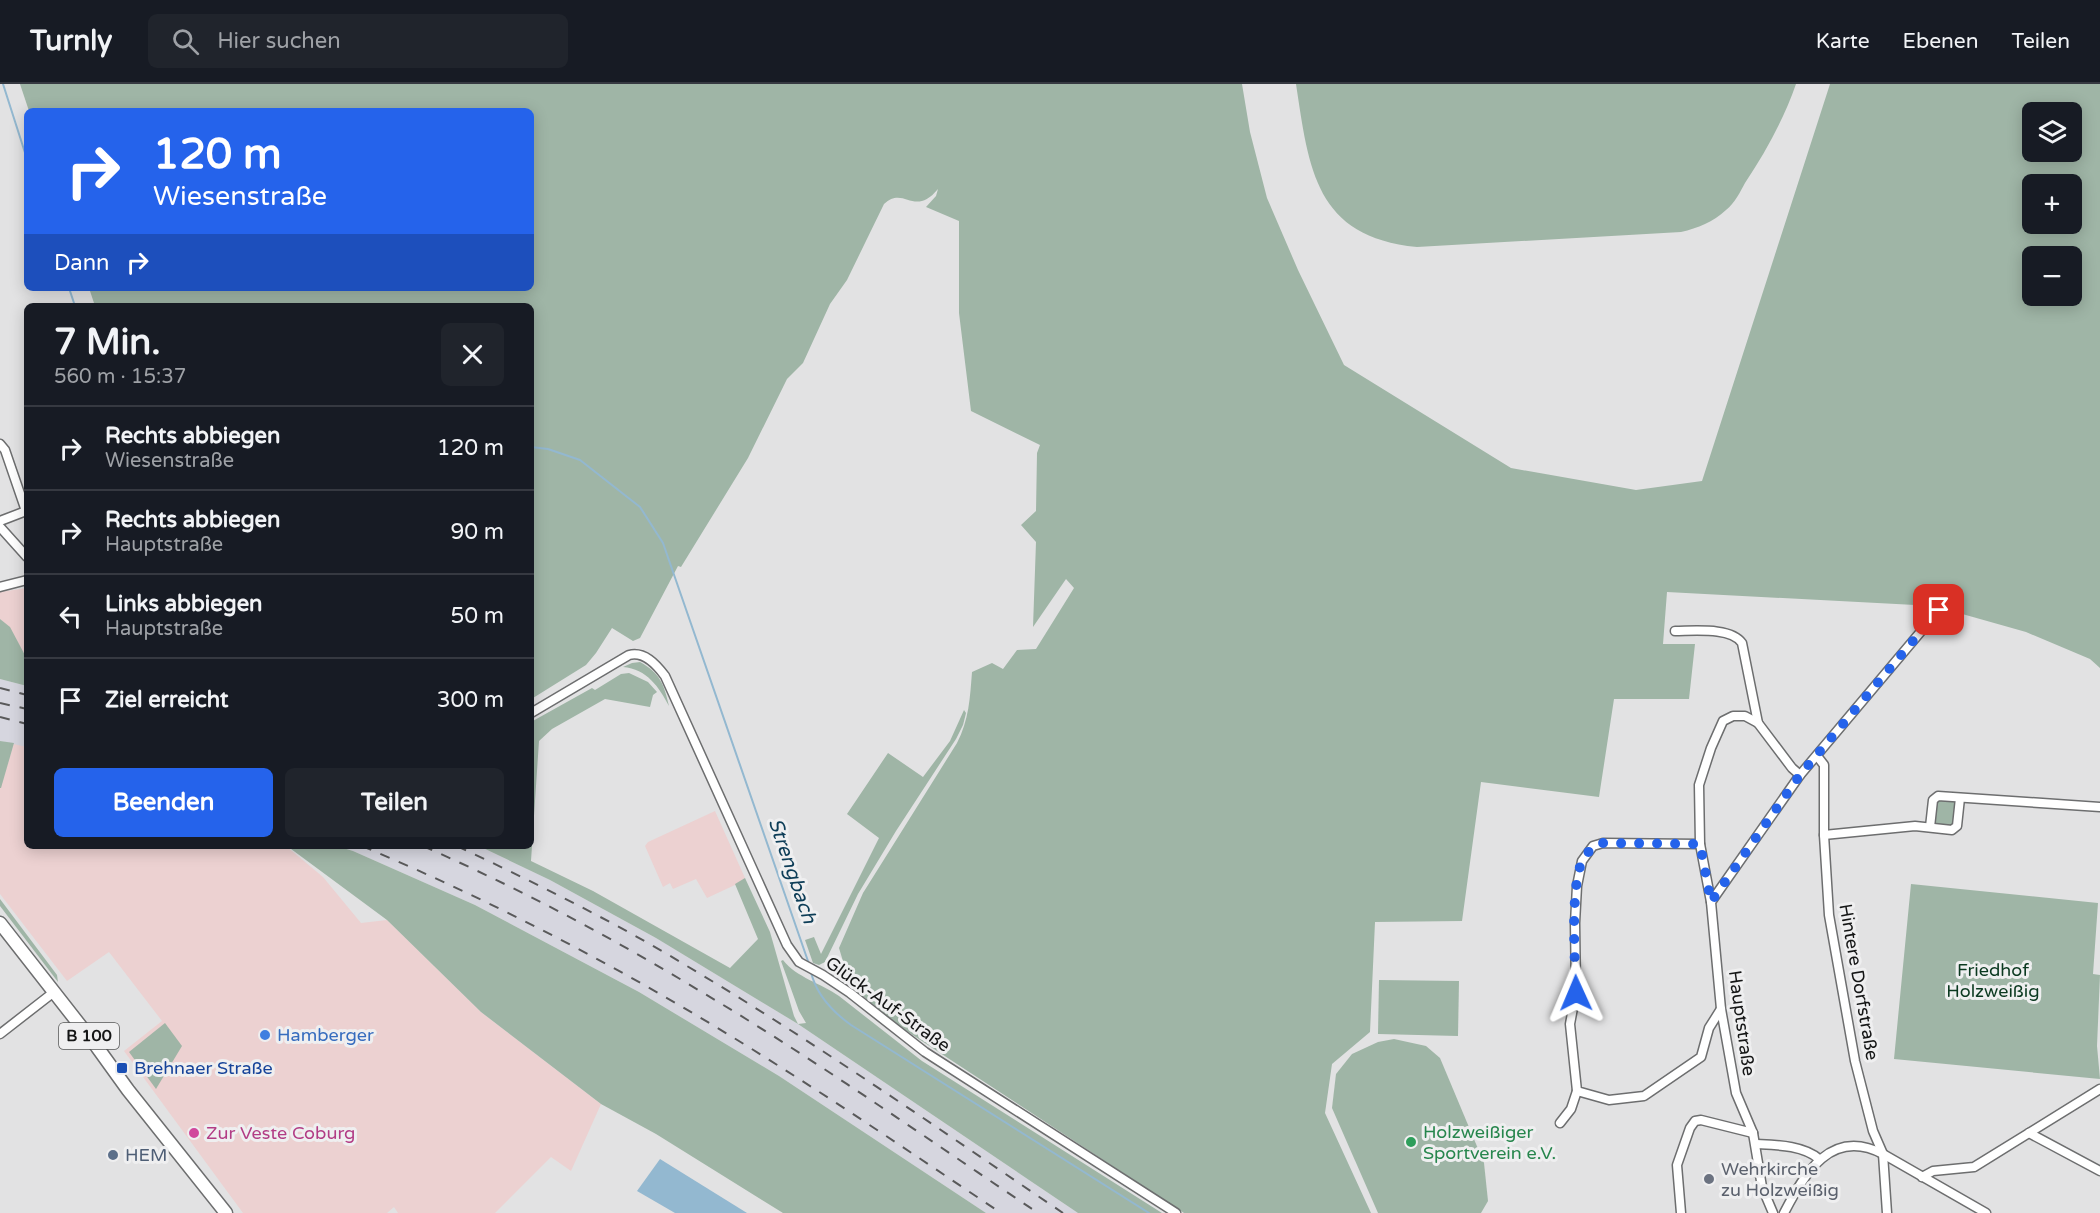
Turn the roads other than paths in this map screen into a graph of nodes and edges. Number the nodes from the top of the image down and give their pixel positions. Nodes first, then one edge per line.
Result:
1 (0, 444) edge
2 (24, 505) edge
3 (24, 512) edge
4 (0, 521) edge
5 (0, 527) edge
6 (24, 554) edge
7 (24, 581) edge
8 (0, 586) edge
9 (1939, 610) dead end
10 (1675, 630) dead end
11 (534, 711) edge
12 (1758, 723) junction
13 (1817, 756) junction
14 (1800, 775) junction
15 (1960, 798) junction
16 (2100, 807) edge
17 (1930, 827) junction
18 (1824, 835) junction
19 (1700, 844) junction
20 (1711, 902) junction
21 (0, 923) edge
22 (54, 992) junction
23 (1720, 1009) junction
24 (0, 1034) edge
25 (2100, 1089) edge
26 (1577, 1091) junction
27 (1560, 1123) dead end
28 (1753, 1133) junction
29 (2029, 1133) junction
30 (1756, 1144) junction
31 (1883, 1154) junction
32 (1819, 1159) junction
33 (1942, 1171) junction
34 (2100, 1171) edge
35 (1922, 1177) junction
36 (1937, 1185) junction
37 (226, 1213) edge
38 (1176, 1213) edge
39 (1681, 1213) edge
40 (1773, 1213) edge
41 (1784, 1213) edge
42 (1887, 1213) edge
43 (1986, 1213) edge

1 - 2 street
3 - 4 street
5 - 6 street
7 - 8 street
9 - 13 street
10 - 12 street
11 - 38 street, Glück-Auf-Straße
12 - 14 street
12 - 19 street, Hauptstraße
13 - 14 street
13 - 18 street, Hintere Dorfstraße
14 - 20 street
15 - 16 street
15 - 17 street
15 - 17 street
17 - 18 street
18 - 31 street, Hintere Dorfstraße
19 - 20 street, Hauptstraße
19 - 26 street
20 - 23 street, Hauptstraße
21 - 22 main road, B 100
22 - 24 street
22 - 37 main road, B 100
23 - 26 street
23 - 28 street, Hauptstraße
25 - 29 street
26 - 27 street
28 - 30 street, Hauptstraße
28 - 39 street
29 - 33 street
29 - 34 street
30 - 32 street
30 - 40 street, Hauptstraße
31 - 32 street
31 - 35 street
31 - 42 street, Hintere Dorfstraße
32 - 41 street
33 - 35 street
33 - 36 street
35 - 36 street
36 - 43 street

